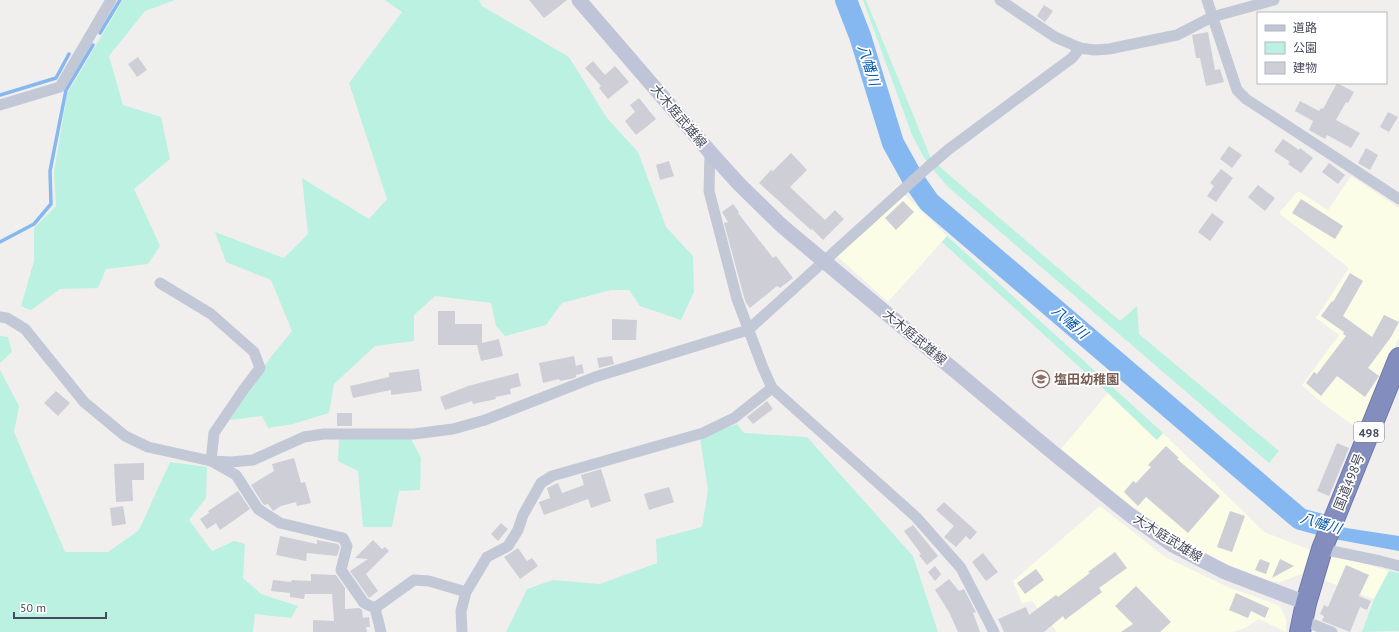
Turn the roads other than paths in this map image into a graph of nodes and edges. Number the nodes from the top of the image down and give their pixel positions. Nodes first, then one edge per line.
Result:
1 (111, 0) edge
2 (579, 0) edge
3 (1000, 0) edge
4 (1206, 0) edge
5 (1274, 0) edge
6 (1212, 18) junction
7 (1080, 48) junction
8 (0, 105) edge
9 (710, 152) junction
10 (1399, 200) edge
11 (824, 260) junction
12 (160, 283) dead end
13 (0, 317) edge
14 (748, 330) junction
15 (1399, 358) edge
16 (772, 388) junction
17 (211, 461) junction
18 (1322, 549) junction
19 (1399, 566) edge
20 (466, 592) junction
21 (375, 608) junction
22 (1303, 618) edge
23 (381, 632) edge
24 (462, 632) edge
25 (994, 632) edge
26 (1332, 632) edge

1 - 8 street
2 - 9 main road, 大木庭武雄線
3 - 7 street
4 - 6 street
5 - 6 street
6 - 7 street
6 - 10 street
7 - 11 street
9 - 11 main road, 大木庭武雄線
9 - 14 street
11 - 14 street
11 - 22 main road, 大木庭武雄線
12 - 17 street
13 - 17 street
14 - 16 street
14 - 17 street
15 - 18 highway, 国道498号 / 498
16 - 20 street
16 - 25 street
17 - 21 street
18 - 19 street
18 - 22 highway, 国道498号 / 498
20 - 21 street
20 - 24 street
21 - 23 street
22 - 26 street

